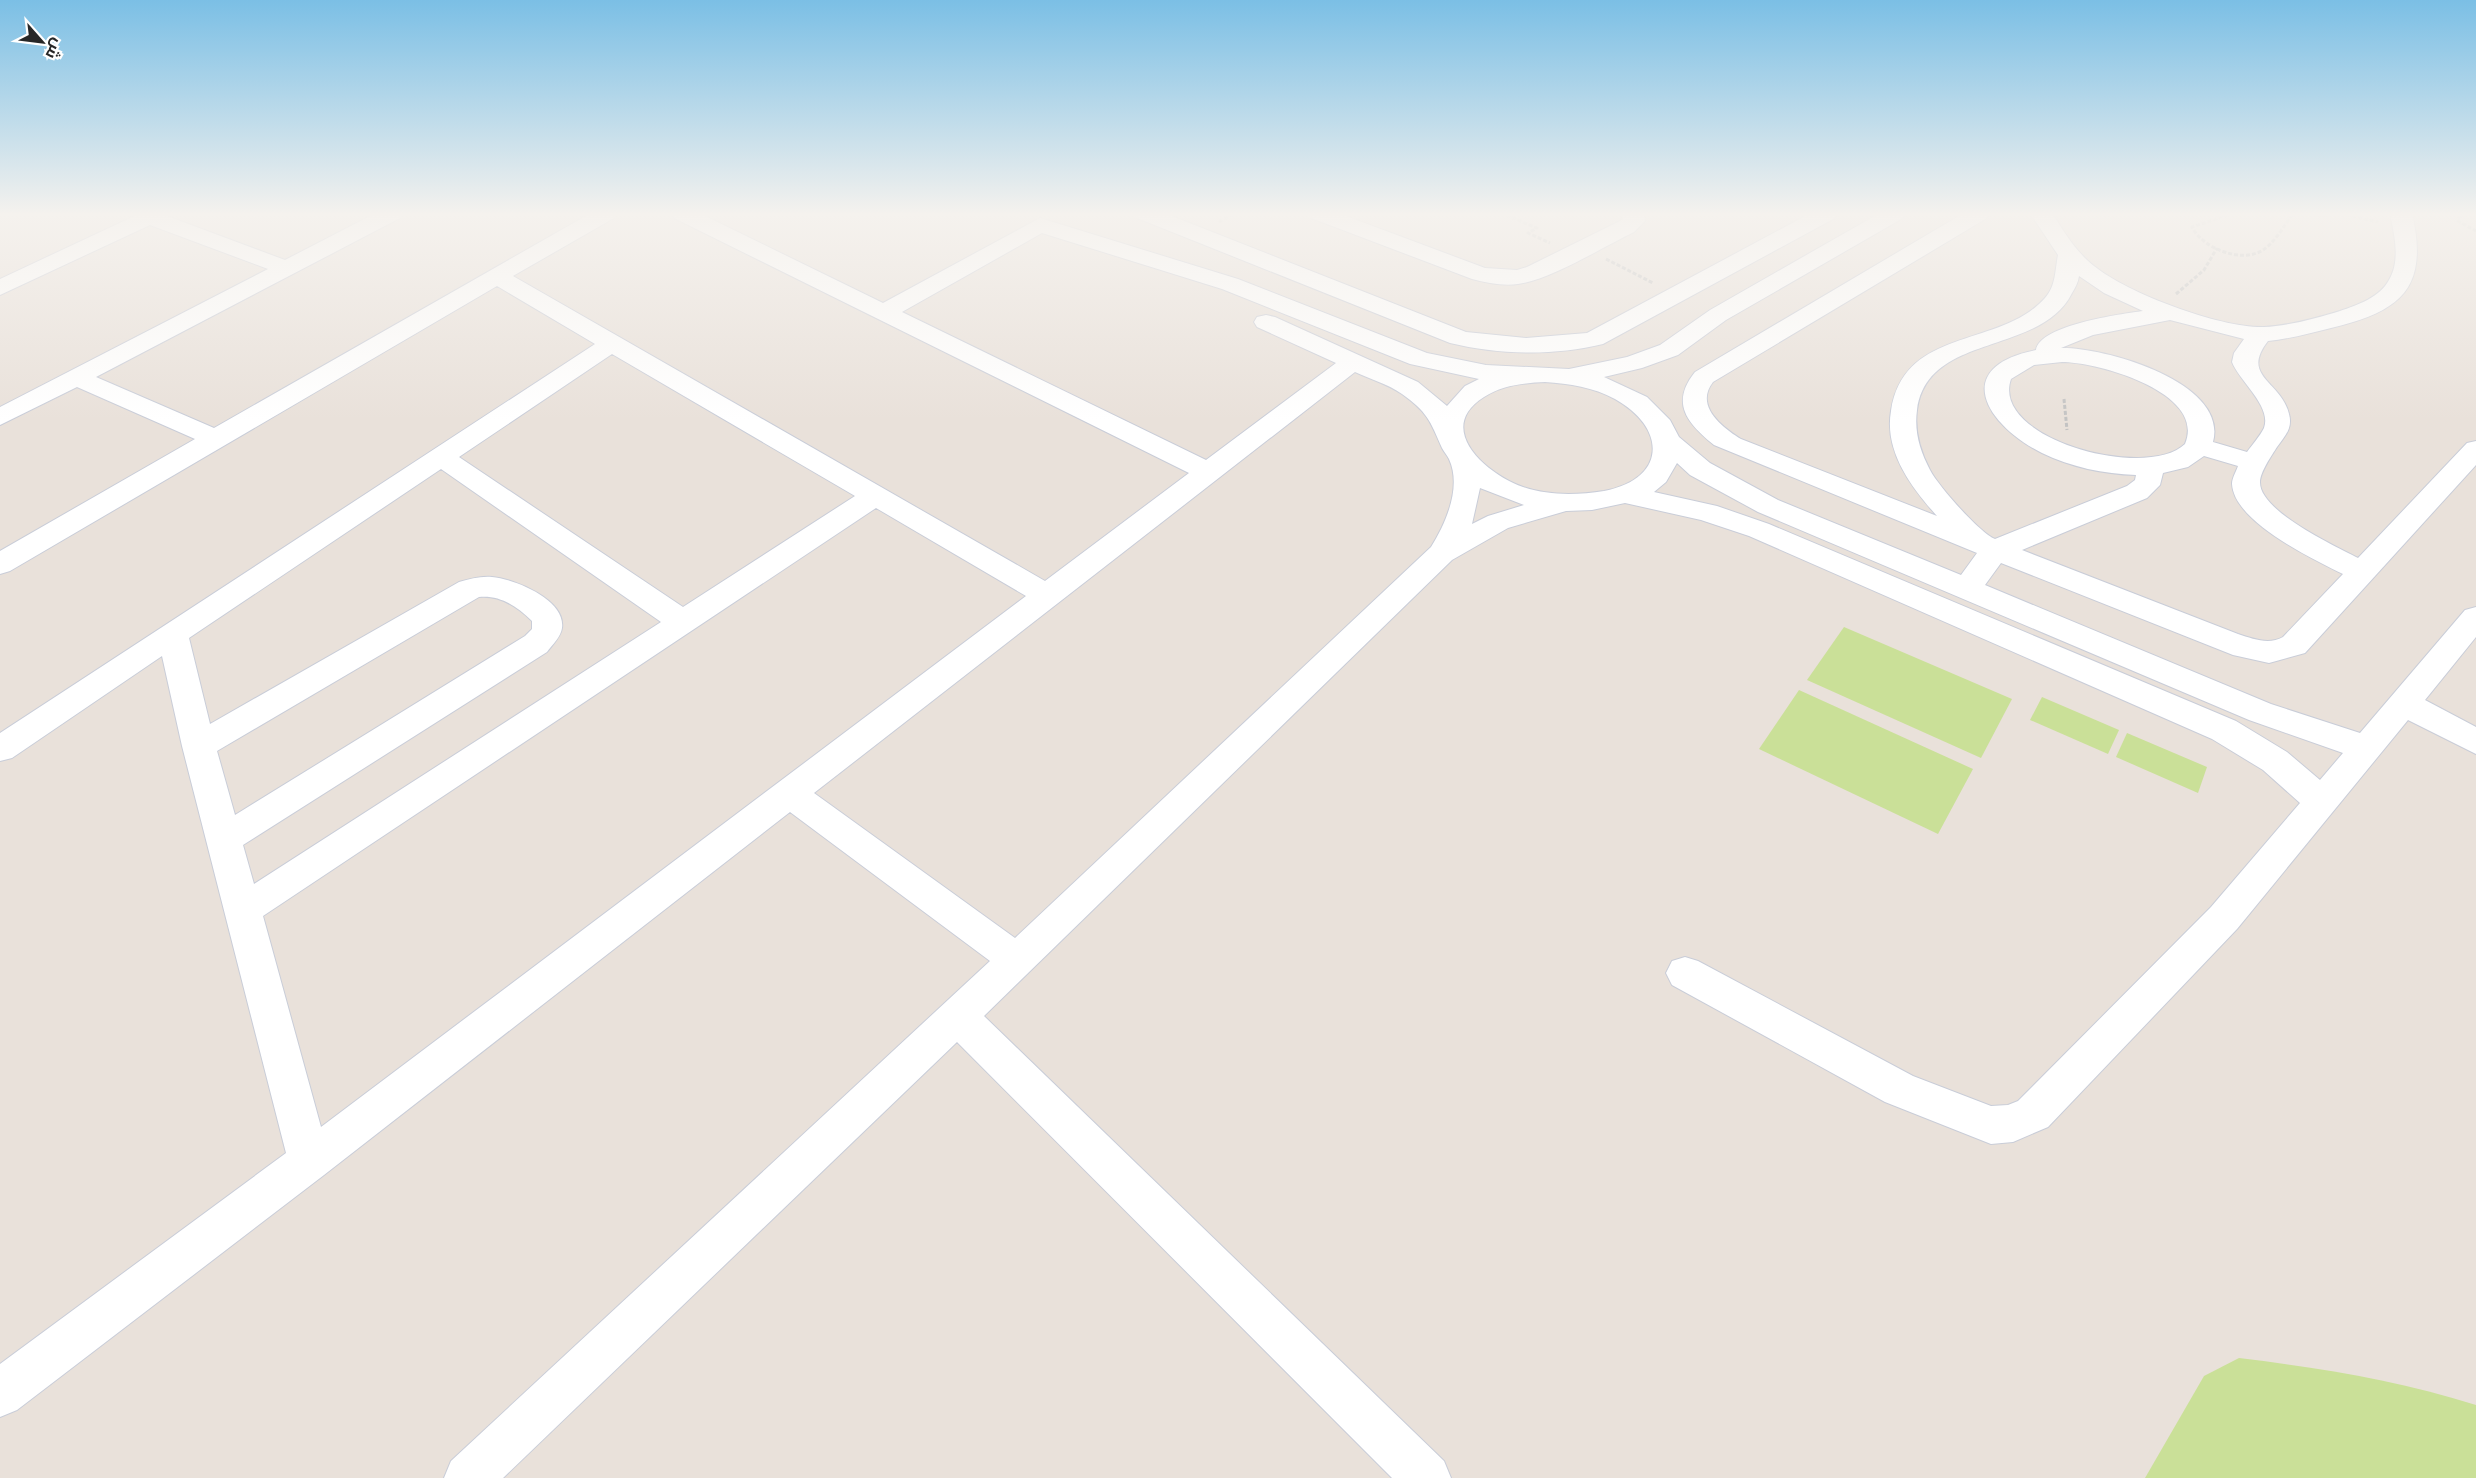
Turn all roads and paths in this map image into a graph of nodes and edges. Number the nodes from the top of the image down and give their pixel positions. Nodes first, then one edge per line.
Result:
1 (259, 282) edge
2 (486, 282) edge
3 (506, 282) edge
4 (823, 282) edge
5 (938, 282) edge
6 (1172, 282) edge
7 (1224, 282) edge
8 (1318, 282) edge
9 (1699, 282) edge
10 (1776, 282) edge
11 (1863, 282) edge
12 (2066, 282) edge
13 (2102, 282) edge
14 (2193, 282) edge
15 (2399, 282) edge
16 (2162, 310) junction
17 (884, 312) junction
18 (2261, 334) junction
19 (1996, 335) junction
20 (612, 344) junction
21 (1669, 350) junction
22 (2042, 356) junction
23 (1354, 361) junction
24 (1521, 375) junction
25 (1570, 376) junction
26 (76, 377) junction
27 (2064, 399) dead end
28 (0, 417) edge
29 (1662, 430) junction
30 (1450, 433) junction
31 (216, 439) junction
32 (2198, 446) junction
33 (2476, 450) edge
34 (2070, 455) junction
35 (441, 457) junction
36 (1463, 461) junction
37 (2256, 463) junction
38 (2148, 467) junction
39 (1207, 471) junction
40 (1627, 495) junction
41 (875, 496) junction
42 (1563, 503) junction
43 (1990, 548) junction
44 (1442, 553) junction
45 (0, 564) edge
46 (2361, 572) junction
47 (1966, 589) junction
48 (1046, 595) junction
49 (2476, 617) edge
50 (683, 622) junction
51 (173, 634) junction
52 (2404, 703) junction
53 (2260, 712) junction
54 (2242, 739) junction
55 (2476, 742) edge
56 (199, 746) junction
57 (2366, 748) junction
58 (0, 749) edge
59 (789, 793) junction
60 (2322, 802) junction
61 (224, 839) junction
62 (243, 910) junction
63 (1017, 960) junction
64 (1685, 973) dead end
65 (957, 1016) junction
66 (309, 1161) junction
67 (0, 1393) edge
68 (468, 1478) edge
69 (1427, 1478) edge

1 - 26 street
2 - 31 street
3 - 20 street
4 - 17 street
5 - 17 street
6 - 23 street
7 - 24 street
8 - 9 street
10 - 21 street
11 - 43 street
12 - 19 street
13 - 16 street
14 - 16 path
15 - 18 street
16 - 18 street
16 - 22 street
17 - 39 street
18 - 37 street
19 - 22 street
19 - 43 street
20 - 35 street
20 - 41 street
21 - 25 street
21 - 29 street
22 - 32 street
22 - 34 street
23 - 30 street
23 - 39 street
24 - 25 street
24 - 30 street
25 - 29 street
26 - 28 street
26 - 31 street
27 - 34 path
29 - 40 street
29 - 47 street
30 - 36 street
31 - 45 street
32 - 37 street
32 - 38 street
33 - 46 street
34 - 38 street
35 - 50 street
35 - 51 street
36 - 42 street
36 - 44 street
37 - 46 street
38 - 43 street
39 - 48 street
40 - 42 street
40 - 54 street
41 - 48 street
41 - 50 street
42 - 44 street
43 - 46 street
43 - 47 street
44 - 63 street
47 - 53 street
48 - 59 street
49 - 52 street
50 - 62 street
51 - 56 street
51 - 58 street
52 - 55 street
52 - 57 street
53 - 54 street
53 - 57 street
54 - 60 street
56 - 61 street
56 - 61 street
57 - 60 street
59 - 63 street
59 - 66 street
60 - 64 street
61 - 62 street
62 - 66 street
63 - 65 street
65 - 68 street
65 - 69 street
66 - 67 street

